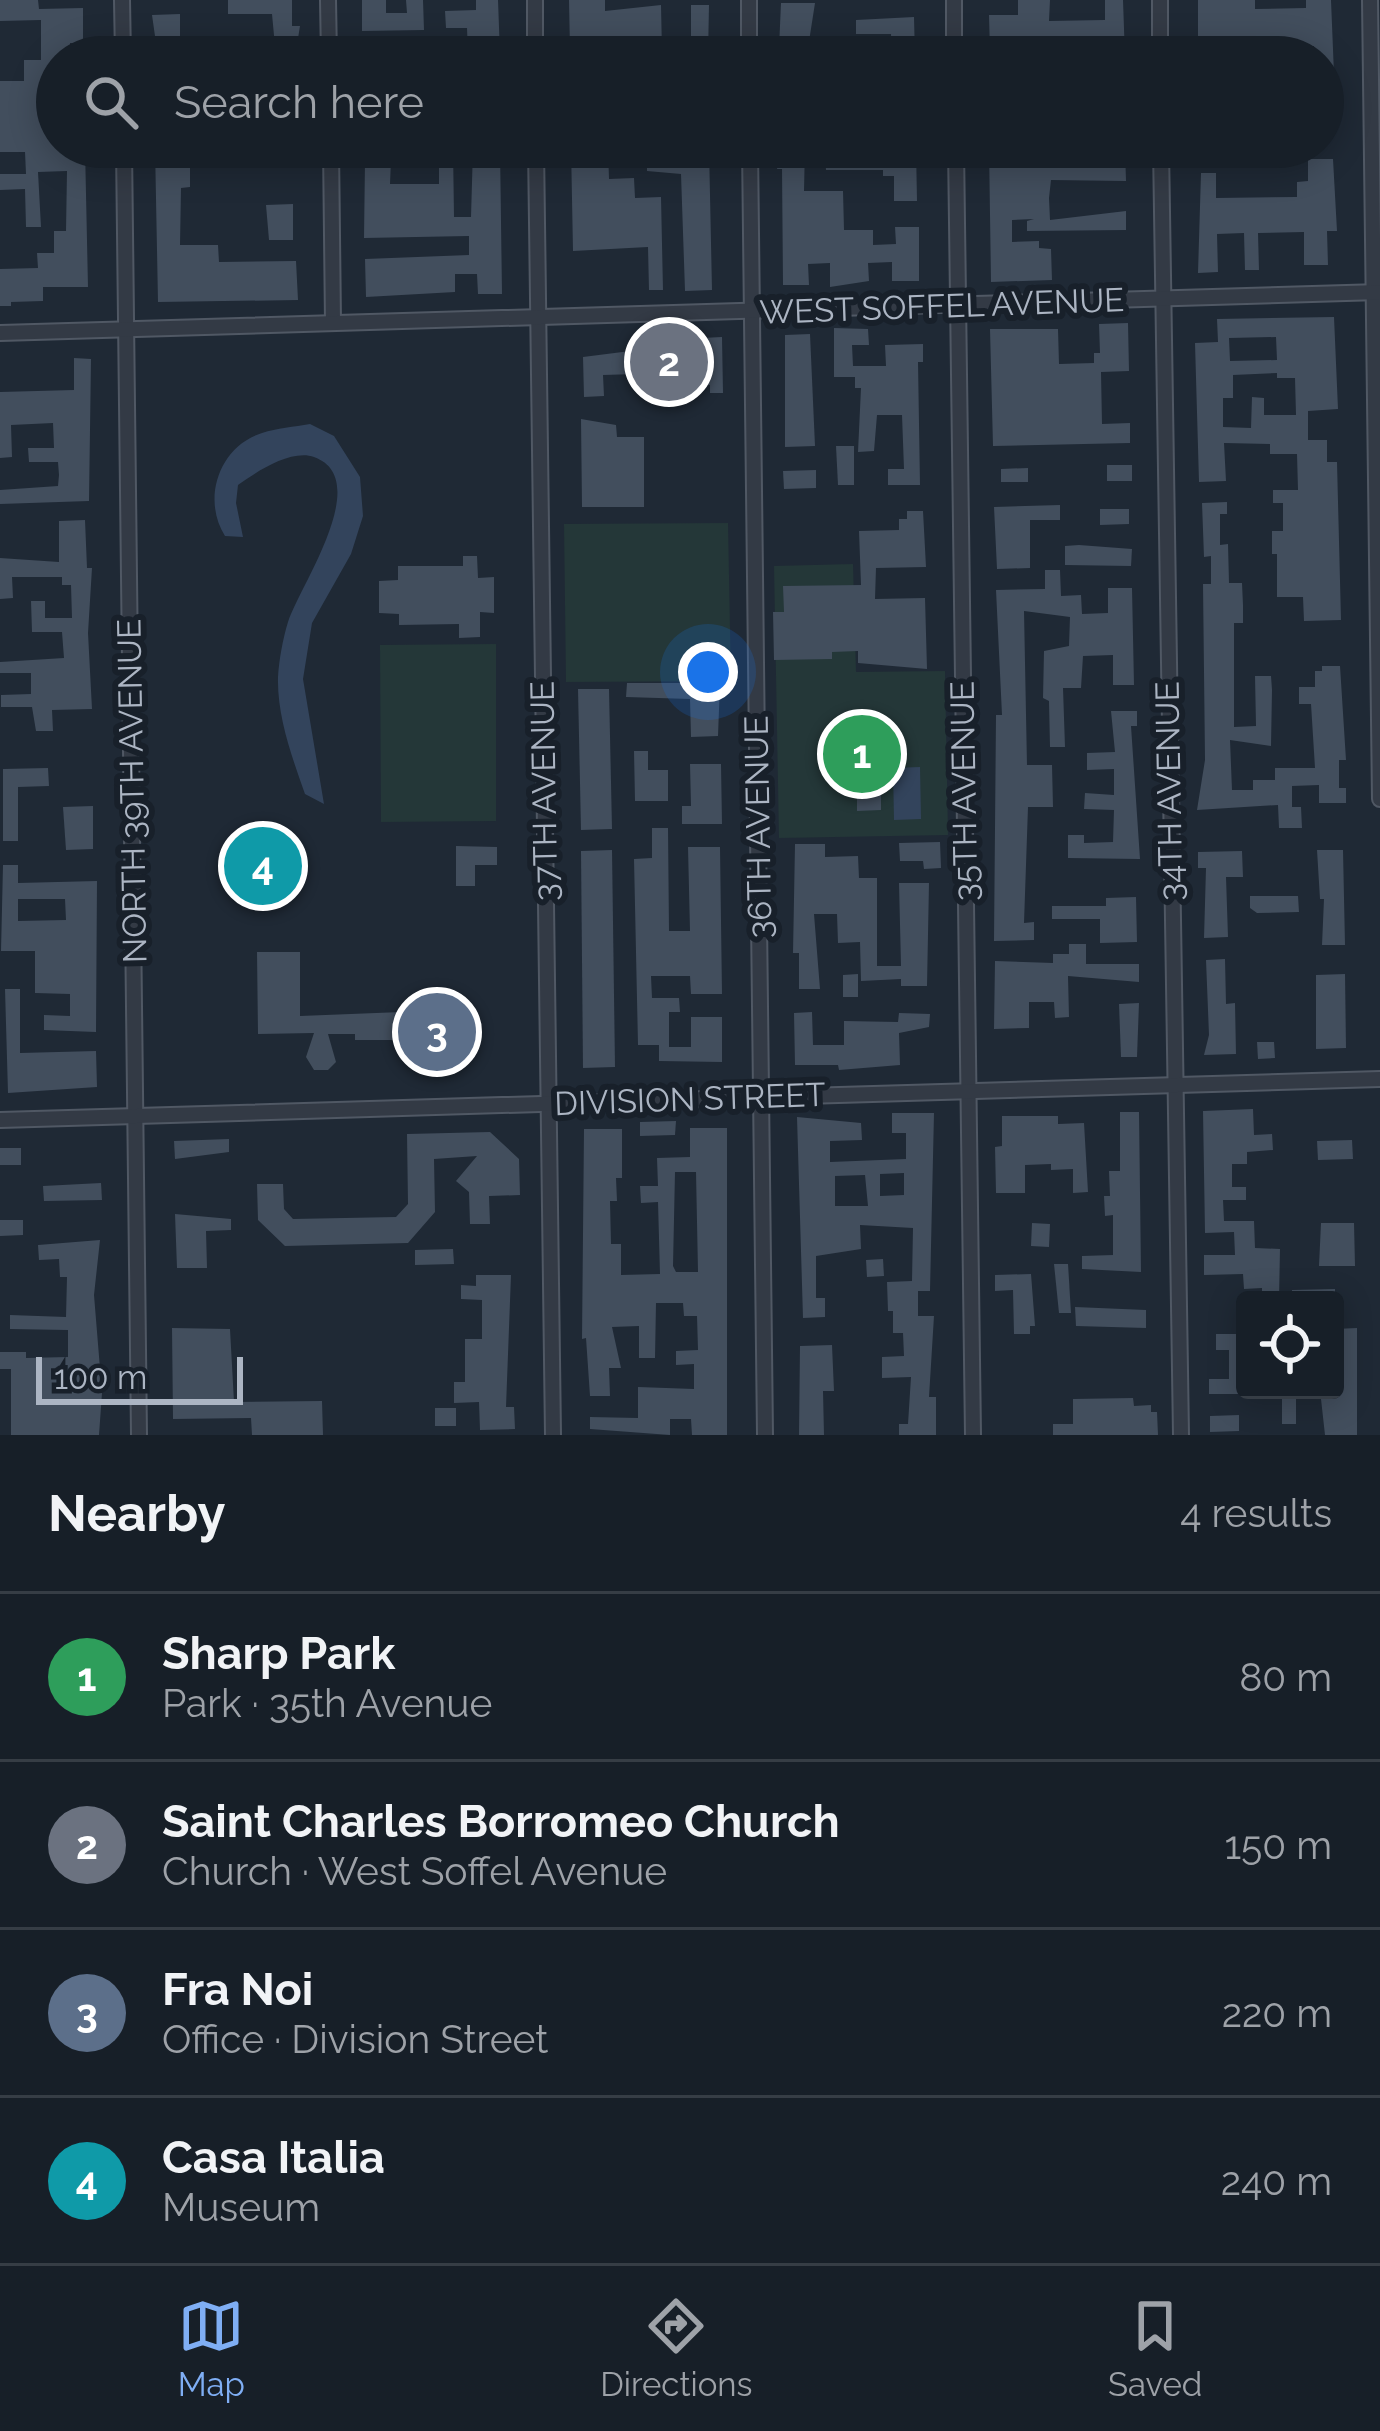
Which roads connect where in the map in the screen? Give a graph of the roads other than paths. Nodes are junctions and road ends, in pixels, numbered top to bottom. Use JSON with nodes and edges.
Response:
{"nodes":[{"id":1,"x":122,"y":0,"type":"edge"},
{"id":2,"x":328,"y":0,"type":"edge"},
{"id":3,"x":535,"y":0,"type":"edge"},
{"id":4,"x":749,"y":0,"type":"edge"},
{"id":5,"x":954,"y":0,"type":"edge"},
{"id":6,"x":1160,"y":0,"type":"edge"},
{"id":7,"x":1370,"y":0,"type":"edge"},
{"id":8,"x":123,"y":36,"type":"edge"},
{"id":9,"x":329,"y":36,"type":"edge"},
{"id":10,"x":535,"y":36,"type":"edge"},
{"id":11,"x":749,"y":36,"type":"edge"},
{"id":12,"x":954,"y":36,"type":"edge"},
{"id":13,"x":1160,"y":36,"type":"edge"},
{"id":14,"x":124,"y":168,"type":"edge"},
{"id":15,"x":331,"y":168,"type":"edge"},
{"id":16,"x":536,"y":168,"type":"edge"},
{"id":17,"x":750,"y":168,"type":"edge"},
{"id":18,"x":956,"y":168,"type":"edge"},
{"id":19,"x":1161,"y":168,"type":"edge"},
{"id":20,"x":1376,"y":292,"type":"edge"},
{"id":21,"x":1163,"y":299,"type":"junction"},
{"id":22,"x":958,"y":306,"type":"junction"},
{"id":23,"x":751,"y":311,"type":"junction"},
{"id":24,"x":538,"y":317,"type":"junction"},
{"id":25,"x":333,"y":323,"type":"junction"},
{"id":26,"x":126,"y":330,"type":"junction"},
{"id":27,"x":0,"y":333,"type":"edge"},
{"id":28,"x":1380,"y":799,"type":"edge"},
{"id":29,"x":1380,"y":1078,"type":"edge"},
{"id":30,"x":1172,"y":1085,"type":"junction"},
{"id":31,"x":968,"y":1091,"type":"junction"},
{"id":32,"x":762,"y":1097,"type":"junction"},
{"id":33,"x":548,"y":1103,"type":"junction"},
{"id":34,"x":136,"y":1116,"type":"junction"},
{"id":35,"x":0,"y":1120,"type":"edge"},
{"id":36,"x":139,"y":1435,"type":"edge"},
{"id":37,"x":553,"y":1435,"type":"edge"},
{"id":38,"x":765,"y":1435,"type":"edge"},
{"id":39,"x":973,"y":1435,"type":"edge"},
{"id":40,"x":1181,"y":1435,"type":"edge"}],
"edges":[{"from":1,"to":8,"type":"street"},
{"from":2,"to":9,"type":"street"},
{"from":3,"to":10,"type":"street"},
{"from":4,"to":11,"type":"street"},
{"from":5,"to":12,"type":"street"},
{"from":6,"to":13,"type":"street"},
{"from":7,"to":20,"type":"street"},
{"from":14,"to":26,"type":"street","name":"NORTH 39TH AVENUE"},
{"from":15,"to":25,"type":"street"},
{"from":16,"to":24,"type":"street","name":"37TH AVENUE"},
{"from":17,"to":23,"type":"street","name":"36TH AVENUE"},
{"from":18,"to":22,"type":"street","name":"35TH AVENUE"},
{"from":19,"to":21,"type":"street","name":"34TH AVENUE"},
{"from":20,"to":21,"type":"street","name":"WEST SOFFEL AVENUE"},
{"from":20,"to":28,"type":"street"},
{"from":21,"to":22,"type":"street","name":"WEST SOFFEL AVENUE"},
{"from":21,"to":30,"type":"street","name":"34TH AVENUE"},
{"from":22,"to":23,"type":"street","name":"WEST SOFFEL AVENUE"},
{"from":22,"to":31,"type":"street","name":"35TH AVENUE"},
{"from":23,"to":24,"type":"street","name":"WEST SOFFEL AVENUE"},
{"from":23,"to":32,"type":"street","name":"36TH AVENUE"},
{"from":24,"to":25,"type":"street","name":"WEST SOFFEL AVENUE"},
{"from":24,"to":33,"type":"street","name":"37TH AVENUE"},
{"from":25,"to":26,"type":"street","name":"WEST SOFFEL AVENUE"},
{"from":26,"to":27,"type":"street","name":"WEST SOFFEL AVENUE"},
{"from":26,"to":34,"type":"street","name":"NORTH 39TH AVENUE"},
{"from":29,"to":30,"type":"street","name":"DIVISION STREET"},
{"from":30,"to":31,"type":"street","name":"DIVISION STREET"},
{"from":30,"to":40,"type":"street","name":"34TH AVENUE"},
{"from":31,"to":32,"type":"street","name":"DIVISION STREET"},
{"from":31,"to":39,"type":"street","name":"35TH AVENUE"},
{"from":32,"to":33,"type":"street","name":"DIVISION STREET"},
{"from":32,"to":38,"type":"street","name":"36TH AVENUE"},
{"from":33,"to":34,"type":"street","name":"DIVISION STREET"},
{"from":33,"to":37,"type":"street","name":"37TH AVENUE"},
{"from":34,"to":35,"type":"street","name":"DIVISION STREET"},
{"from":34,"to":36,"type":"street","name":"NORTH 39TH AVENUE"}]}
